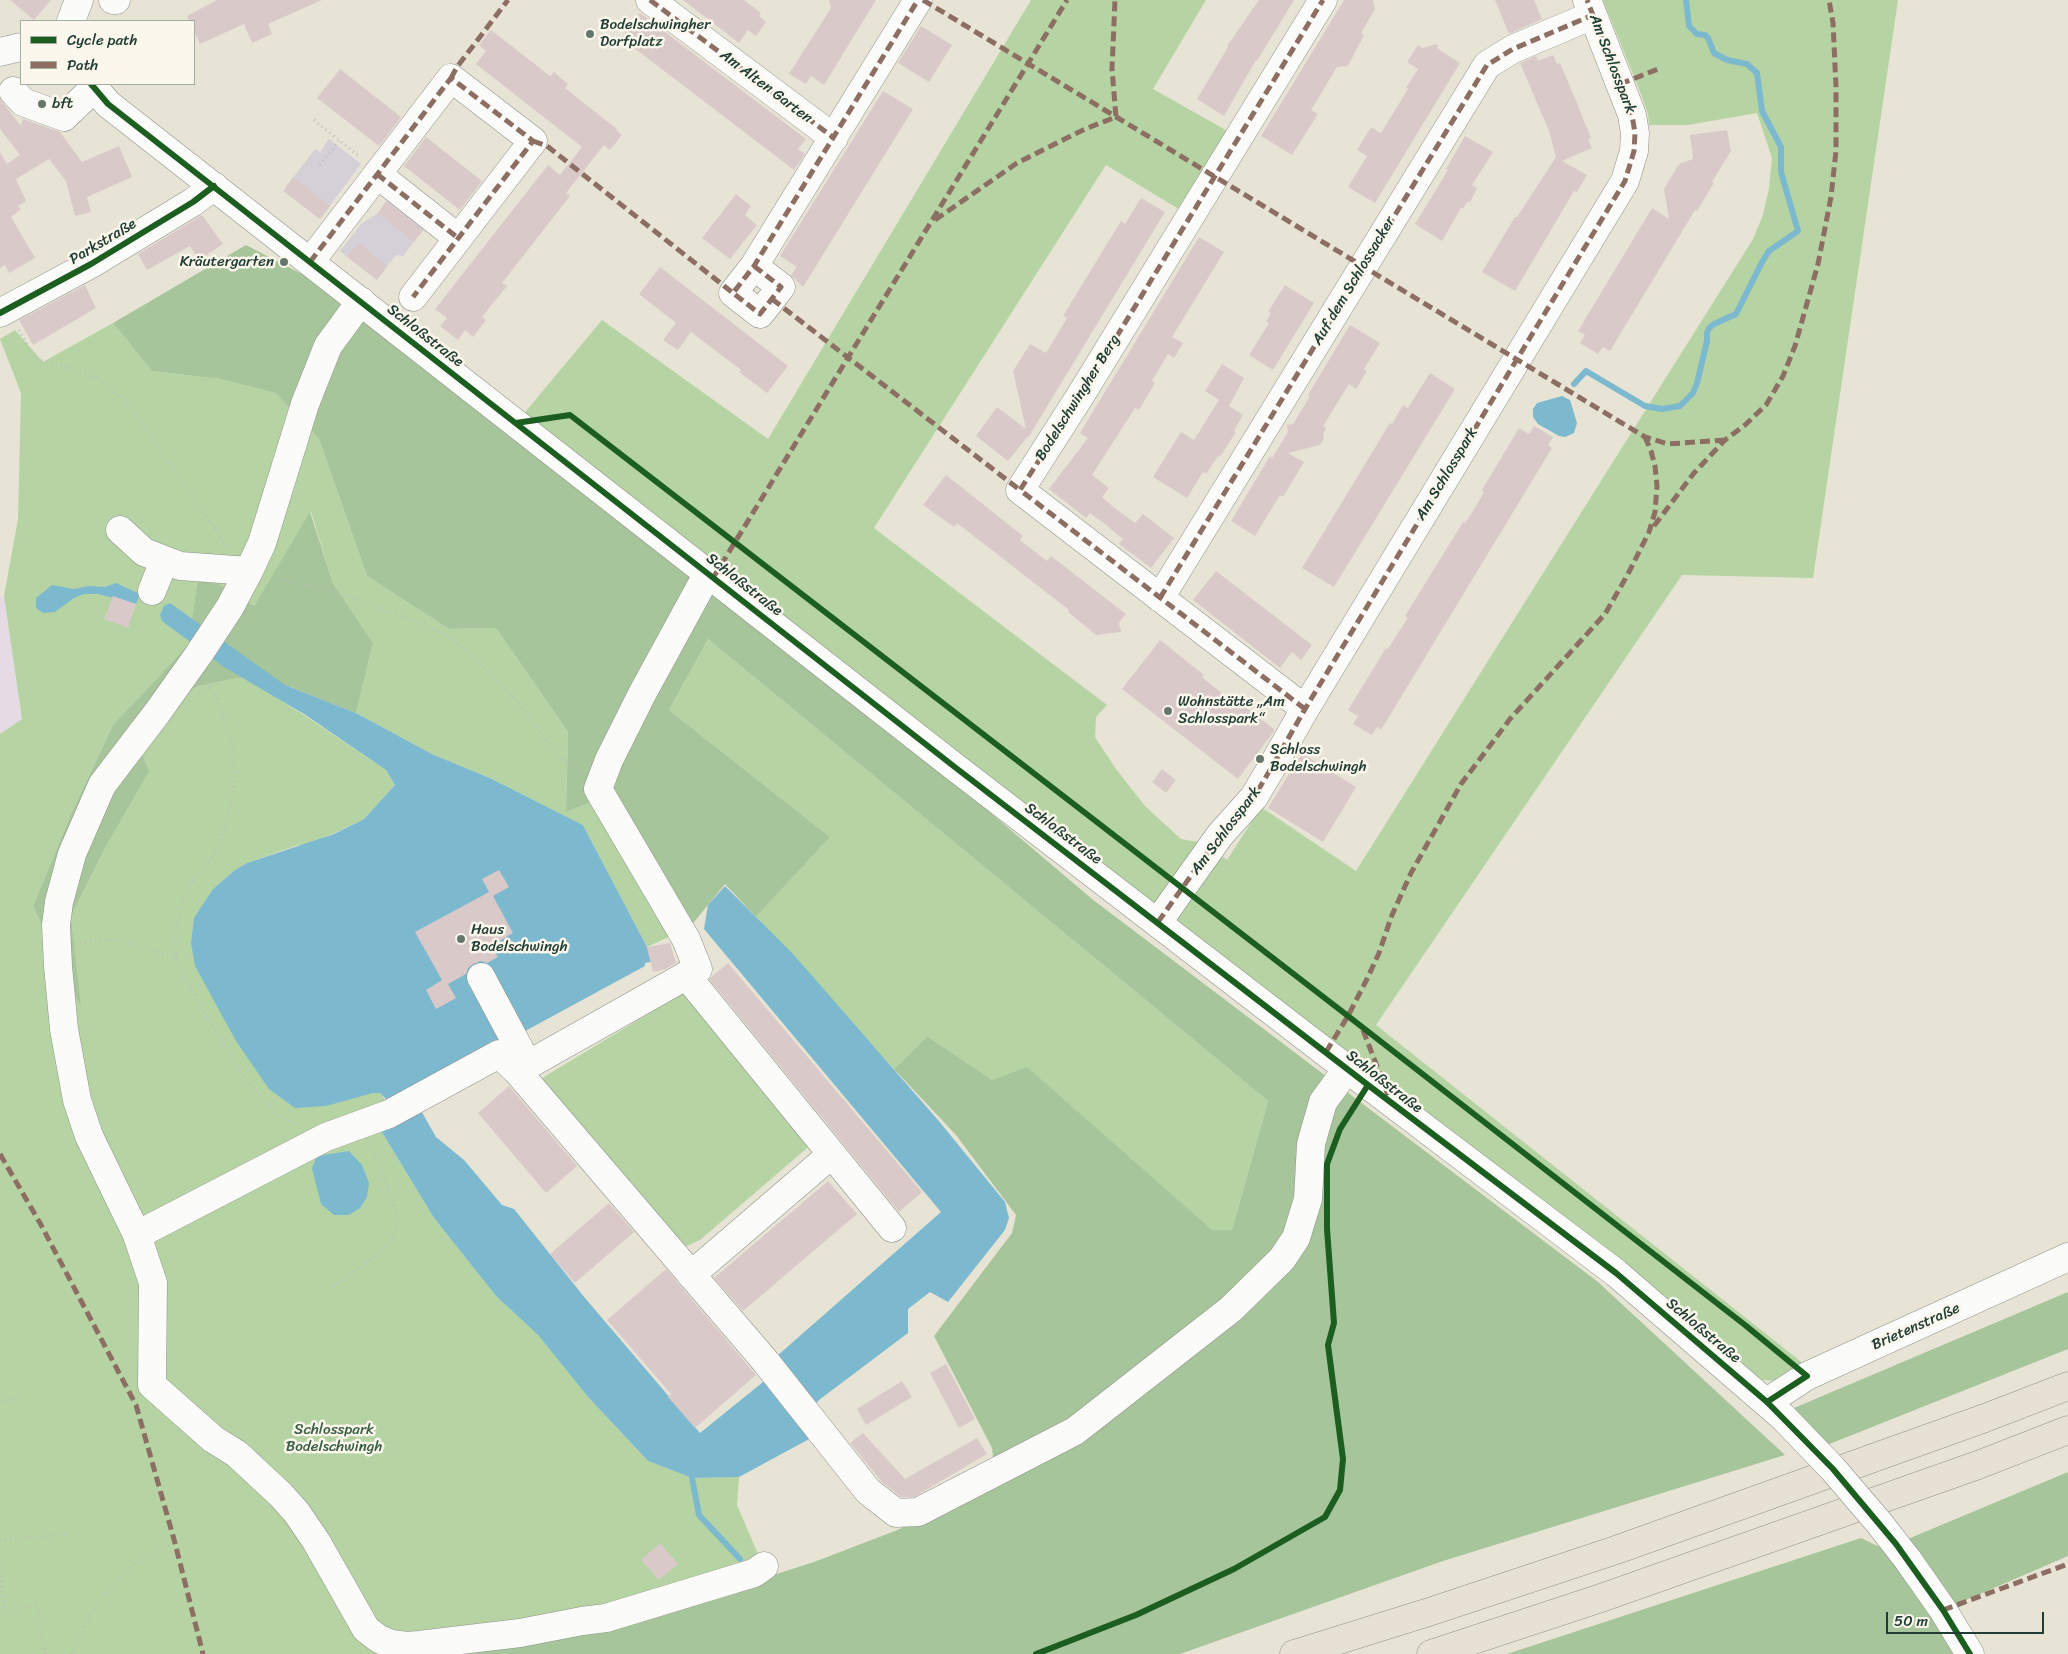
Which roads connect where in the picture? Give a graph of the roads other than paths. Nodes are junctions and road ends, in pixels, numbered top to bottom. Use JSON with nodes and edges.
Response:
{"nodes":[{"id":1,"x":79,"y":0,"type":"edge"},
{"id":2,"x":650,"y":0,"type":"edge"},
{"id":3,"x":918,"y":0,"type":"edge"},
{"id":4,"x":1323,"y":0,"type":"edge"},
{"id":5,"x":1590,"y":8,"type":"edge"},
{"id":6,"x":71,"y":20,"type":"edge"},
{"id":7,"x":20,"y":47,"type":"edge"},
{"id":8,"x":0,"y":52,"type":"edge"},
{"id":9,"x":92,"y":86,"type":"edge"},
{"id":10,"x":7,"y":90,"type":"edge"},
{"id":11,"x":834,"y":138,"type":"junction"},
{"id":12,"x":378,"y":173,"type":"junction"},
{"id":13,"x":204,"y":194,"type":"junction"},
{"id":14,"x":458,"y":238,"type":"junction"},
{"id":15,"x":310,"y":262,"type":"junction"},
{"id":16,"x":754,"y":266,"type":"dead end"},
{"id":17,"x":413,"y":297,"type":"dead end"},
{"id":18,"x":361,"y":302,"type":"junction"},
{"id":19,"x":4,"y":310,"type":"edge"},
{"id":20,"x":120,"y":530,"type":"dead end"},
{"id":21,"x":164,"y":561,"type":"junction"},
{"id":22,"x":250,"y":571,"type":"junction"},
{"id":23,"x":708,"y":573,"type":"junction"},
{"id":24,"x":152,"y":591,"type":"dead end"},
{"id":25,"x":1160,"y":598,"type":"junction"},
{"id":26,"x":1305,"y":709,"type":"junction"},
{"id":27,"x":1158,"y":922,"type":"junction"},
{"id":28,"x":686,"y":976,"type":"junction"},
{"id":29,"x":481,"y":977,"type":"dead end"},
{"id":30,"x":523,"y":1068,"type":"junction"},
{"id":31,"x":1357,"y":1077,"type":"junction"},
{"id":32,"x":832,"y":1154,"type":"junction"},
{"id":33,"x":892,"y":1228,"type":"dead end"},
{"id":34,"x":137,"y":1236,"type":"junction"},
{"id":35,"x":2068,"y":1257,"type":"edge"},
{"id":36,"x":691,"y":1275,"type":"junction"},
{"id":37,"x":2068,"y":1386,"type":"edge"},
{"id":38,"x":1775,"y":1410,"type":"junction"},
{"id":39,"x":2068,"y":1430,"type":"edge"},
{"id":40,"x":764,"y":1566,"type":"dead end"},
{"id":41,"x":1294,"y":1654,"type":"edge"},
{"id":42,"x":1431,"y":1654,"type":"edge"},
{"id":43,"x":1970,"y":1654,"type":"edge"}],
"edges":[{"from":1,"to":6,"type":"street"},
{"from":2,"to":11,"type":"street","name":"Am Alten Garten"},
{"from":3,"to":11,"type":"street"},
{"from":4,"to":25,"type":"street","name":"Bodelschwingher Berg"},
{"from":5,"to":25,"type":"street","name":"Auf dem Schlossacker"},
{"from":5,"to":26,"type":"street","name":"Am Schlosspark"},
{"from":7,"to":8,"type":"street"},
{"from":9,"to":10,"type":"street"},
{"from":9,"to":13,"type":"street","name":"Schloßstraße"},
{"from":11,"to":16,"type":"street"},
{"from":12,"to":14,"type":"street"},
{"from":12,"to":14,"type":"street"},
{"from":12,"to":15,"type":"street"},
{"from":13,"to":15,"type":"street","name":"Schloßstraße"},
{"from":13,"to":19,"type":"street","name":"Parkstraße"},
{"from":14,"to":17,"type":"street"},
{"from":15,"to":18,"type":"street","name":"Schloßstraße"},
{"from":18,"to":22,"type":"street"},
{"from":18,"to":23,"type":"street","name":"Schloßstraße"},
{"from":20,"to":21,"type":"street"},
{"from":21,"to":22,"type":"street"},
{"from":21,"to":24,"type":"street"},
{"from":22,"to":34,"type":"street"},
{"from":23,"to":27,"type":"street","name":"Schloßstraße"},
{"from":23,"to":28,"type":"street"},
{"from":25,"to":26,"type":"street","name":"Bodelschwingher Berg"},
{"from":26,"to":27,"type":"street","name":"Am Schlosspark"},
{"from":27,"to":31,"type":"street","name":"Schloßstraße"},
{"from":28,"to":30,"type":"street"},
{"from":28,"to":32,"type":"street"},
{"from":29,"to":30,"type":"street"},
{"from":30,"to":34,"type":"street"},
{"from":30,"to":36,"type":"street"},
{"from":31,"to":36,"type":"street"},
{"from":31,"to":38,"type":"street","name":"Schloßstraße"},
{"from":32,"to":33,"type":"street"},
{"from":32,"to":36,"type":"street"},
{"from":34,"to":40,"type":"street"},
{"from":35,"to":38,"type":"street","name":"Brietenstraße"},
{"from":37,"to":41,"type":"highway"},
{"from":38,"to":43,"type":"street","name":"Schloßstraße","bridge":true},
{"from":39,"to":42,"type":"highway"}]}
